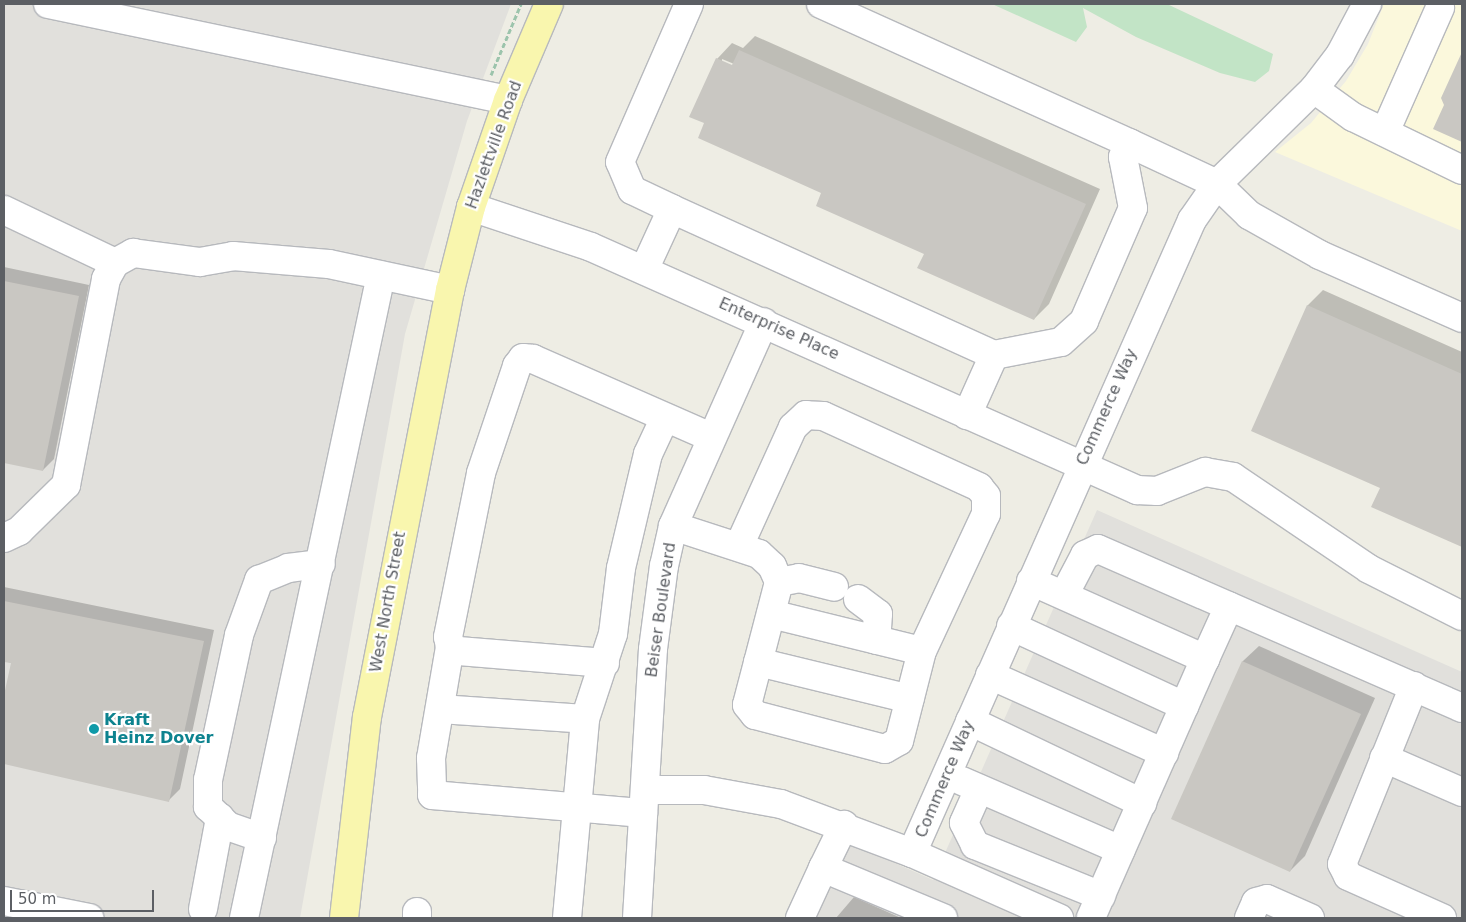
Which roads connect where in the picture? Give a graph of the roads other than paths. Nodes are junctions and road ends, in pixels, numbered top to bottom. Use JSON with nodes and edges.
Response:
{"nodes":[{"id":1,"x":48,"y":4,"type":"edge"},
{"id":2,"x":549,"y":4,"type":"edge"},
{"id":3,"x":689,"y":4,"type":"edge"},
{"id":4,"x":821,"y":4,"type":"edge"},
{"id":5,"x":1367,"y":4,"type":"edge"},
{"id":6,"x":1440,"y":8,"type":"dead end"},
{"id":7,"x":1314,"y":89,"type":"junction"},
{"id":8,"x":508,"y":100,"type":"junction"},
{"id":9,"x":1384,"y":132,"type":"junction"},
{"id":10,"x":1129,"y":143,"type":"junction"},
{"id":11,"x":1462,"y":170,"type":"edge"},
{"id":12,"x":1217,"y":184,"type":"junction"},
{"id":13,"x":471,"y":207,"type":"junction"},
{"id":14,"x":672,"y":209,"type":"junction"},
{"id":15,"x":4,"y":210,"type":"edge"},
{"id":16,"x":115,"y":263,"type":"junction"},
{"id":17,"x":644,"y":270,"type":"junction"},
{"id":18,"x":381,"y":275,"type":"junction"},
{"id":19,"x":450,"y":290,"type":"junction"},
{"id":20,"x":1462,"y":318,"type":"edge"},
{"id":21,"x":764,"y":322,"type":"junction"},
{"id":22,"x":994,"y":355,"type":"junction"},
{"id":23,"x":967,"y":414,"type":"junction"},
{"id":24,"x":665,"y":418,"type":"junction"},
{"id":25,"x":711,"y":437,"type":"junction"},
{"id":26,"x":1082,"y":465,"type":"junction"},
{"id":27,"x":673,"y":526,"type":"junction"},
{"id":28,"x":4,"y":538,"type":"edge"},
{"id":29,"x":739,"y":546,"type":"junction"},
{"id":30,"x":321,"y":564,"type":"junction"},
{"id":31,"x":1031,"y":581,"type":"junction"},
{"id":32,"x":779,"y":582,"type":"junction"},
{"id":33,"x":1064,"y":596,"type":"junction"},
{"id":34,"x":1229,"y":606,"type":"junction"},
{"id":35,"x":771,"y":614,"type":"junction"},
{"id":36,"x":1462,"y":616,"type":"edge"},
{"id":37,"x":1011,"y":626,"type":"junction"},
{"id":38,"x":876,"y":640,"type":"junction"},
{"id":39,"x":450,"y":647,"type":"junction"},
{"id":40,"x":922,"y":651,"type":"junction"},
{"id":41,"x":1205,"y":659,"type":"junction"},
{"id":42,"x":758,"y":662,"type":"junction"},
{"id":43,"x":605,"y":663,"type":"junction"},
{"id":44,"x":990,"y":675,"type":"junction"},
{"id":45,"x":1414,"y":686,"type":"junction"},
{"id":46,"x":910,"y":699,"type":"junction"},
{"id":47,"x":1184,"y":706,"type":"junction"},
{"id":48,"x":440,"y":708,"type":"junction"},
{"id":49,"x":1462,"y":708,"type":"edge"},
{"id":50,"x":586,"y":719,"type":"junction"},
{"id":51,"x":970,"y":721,"type":"junction"},
{"id":52,"x":1164,"y":753,"type":"junction"},
{"id":53,"x":1384,"y":758,"type":"junction"},
{"id":54,"x":947,"y":774,"type":"junction"},
{"id":55,"x":979,"y":788,"type":"junction"},
{"id":56,"x":1462,"y":792,"type":"edge"},
{"id":57,"x":644,"y":802,"type":"junction"},
{"id":58,"x":1142,"y":803,"type":"junction"},
{"id":59,"x":577,"y":809,"type":"junction"},
{"id":60,"x":220,"y":818,"type":"junction"},
{"id":61,"x":844,"y":826,"type":"junction"},
{"id":62,"x":262,"y":838,"type":"junction"},
{"id":63,"x":1121,"y":850,"type":"junction"},
{"id":64,"x":912,"y":853,"type":"junction"},
{"id":65,"x":822,"y":868,"type":"junction"},
{"id":66,"x":4,"y":901,"type":"edge"},
{"id":67,"x":1096,"y":907,"type":"edge"},
{"id":68,"x":203,"y":909,"type":"dead end"},
{"id":69,"x":89,"y":918,"type":"edge"},
{"id":70,"x":244,"y":918,"type":"edge"},
{"id":71,"x":344,"y":918,"type":"edge"},
{"id":72,"x":567,"y":918,"type":"edge"},
{"id":73,"x":637,"y":918,"type":"edge"},
{"id":74,"x":800,"y":918,"type":"edge"},
{"id":75,"x":943,"y":918,"type":"edge"},
{"id":76,"x":1059,"y":918,"type":"edge"},
{"id":77,"x":1249,"y":918,"type":"edge"},
{"id":78,"x":1310,"y":918,"type":"edge"},
{"id":79,"x":1442,"y":918,"type":"edge"}],
"edges":[{"from":1,"to":8,"type":"street"},
{"from":2,"to":8,"type":"main road","name":"Hazlettville Road"},
{"from":3,"to":14,"type":"street"},
{"from":4,"to":10,"type":"street"},
{"from":5,"to":7,"type":"street","name":"Commerce Way"},
{"from":6,"to":9,"type":"street"},
{"from":7,"to":9,"type":"street"},
{"from":7,"to":12,"type":"street","name":"Commerce Way"},
{"from":8,"to":13,"type":"main road","name":"Hazlettville Road"},
{"from":9,"to":11,"type":"street"},
{"from":10,"to":12,"type":"street"},
{"from":10,"to":22,"type":"street"},
{"from":12,"to":20,"type":"street"},
{"from":12,"to":26,"type":"street","name":"Commerce Way"},
{"from":13,"to":17,"type":"street","name":"Enterprise Place"},
{"from":13,"to":19,"type":"main road","name":"Hazlettville Road"},
{"from":14,"to":17,"type":"street"},
{"from":14,"to":22,"type":"street"},
{"from":15,"to":16,"type":"street"},
{"from":16,"to":18,"type":"street"},
{"from":16,"to":28,"type":"street"},
{"from":17,"to":21,"type":"street","name":"Enterprise Place"},
{"from":18,"to":19,"type":"street"},
{"from":18,"to":30,"type":"street"},
{"from":19,"to":71,"type":"main road","name":"West North Street"},
{"from":21,"to":23,"type":"street","name":"Enterprise Place"},
{"from":21,"to":25,"type":"street","name":"Beiser Boulevard"},
{"from":22,"to":23,"type":"street"},
{"from":23,"to":26,"type":"street","name":"Enterprise Place"},
{"from":24,"to":25,"type":"street"},
{"from":24,"to":39,"type":"street"},
{"from":24,"to":43,"type":"street"},
{"from":25,"to":27,"type":"street","name":"Beiser Boulevard"},
{"from":26,"to":31,"type":"street","name":"Commerce Way"},
{"from":26,"to":36,"type":"street","name":"Enterprise Place"},
{"from":27,"to":29,"type":"street"},
{"from":27,"to":57,"type":"street","name":"Beiser Boulevard"},
{"from":29,"to":32,"type":"street"},
{"from":29,"to":40,"type":"street"},
{"from":30,"to":60,"type":"street"},
{"from":30,"to":62,"type":"street"},
{"from":31,"to":33,"type":"street"},
{"from":31,"to":37,"type":"street","name":"Commerce Way"},
{"from":32,"to":35,"type":"street"},
{"from":32,"to":38,"type":"street"},
{"from":33,"to":34,"type":"street"},
{"from":33,"to":41,"type":"street"},
{"from":34,"to":41,"type":"street"},
{"from":34,"to":45,"type":"street"},
{"from":35,"to":38,"type":"street"},
{"from":35,"to":42,"type":"street"},
{"from":37,"to":44,"type":"street","name":"Commerce Way"},
{"from":37,"to":47,"type":"street"},
{"from":38,"to":40,"type":"street"},
{"from":39,"to":43,"type":"street"},
{"from":39,"to":48,"type":"street"},
{"from":40,"to":46,"type":"street"},
{"from":41,"to":47,"type":"street"},
{"from":42,"to":46,"type":"street"},
{"from":42,"to":46,"type":"street"},
{"from":43,"to":50,"type":"street"},
{"from":44,"to":51,"type":"street","name":"Commerce Way"},
{"from":44,"to":52,"type":"street"},
{"from":45,"to":49,"type":"street"},
{"from":45,"to":53,"type":"street"},
{"from":47,"to":52,"type":"street"},
{"from":48,"to":50,"type":"street"},
{"from":48,"to":59,"type":"street"},
{"from":50,"to":59,"type":"street"},
{"from":51,"to":54,"type":"street","name":"Commerce Way"},
{"from":51,"to":58,"type":"street"},
{"from":52,"to":58,"type":"street"},
{"from":53,"to":56,"type":"street"},
{"from":53,"to":79,"type":"street"},
{"from":54,"to":55,"type":"street"},
{"from":54,"to":64,"type":"street","name":"Commerce Way"},
{"from":55,"to":63,"type":"street"},
{"from":55,"to":67,"type":"street"},
{"from":57,"to":59,"type":"street"},
{"from":57,"to":61,"type":"street"},
{"from":57,"to":73,"type":"street","name":"Beiser Boulevard"},
{"from":58,"to":63,"type":"street"},
{"from":59,"to":72,"type":"street"},
{"from":60,"to":62,"type":"street"},
{"from":60,"to":68,"type":"street"},
{"from":61,"to":64,"type":"street"},
{"from":61,"to":65,"type":"street"},
{"from":62,"to":70,"type":"street"},
{"from":63,"to":67,"type":"street"},
{"from":64,"to":76,"type":"street"},
{"from":65,"to":74,"type":"street"},
{"from":65,"to":75,"type":"street"},
{"from":66,"to":69,"type":"street"},
{"from":77,"to":78,"type":"street"}]}
